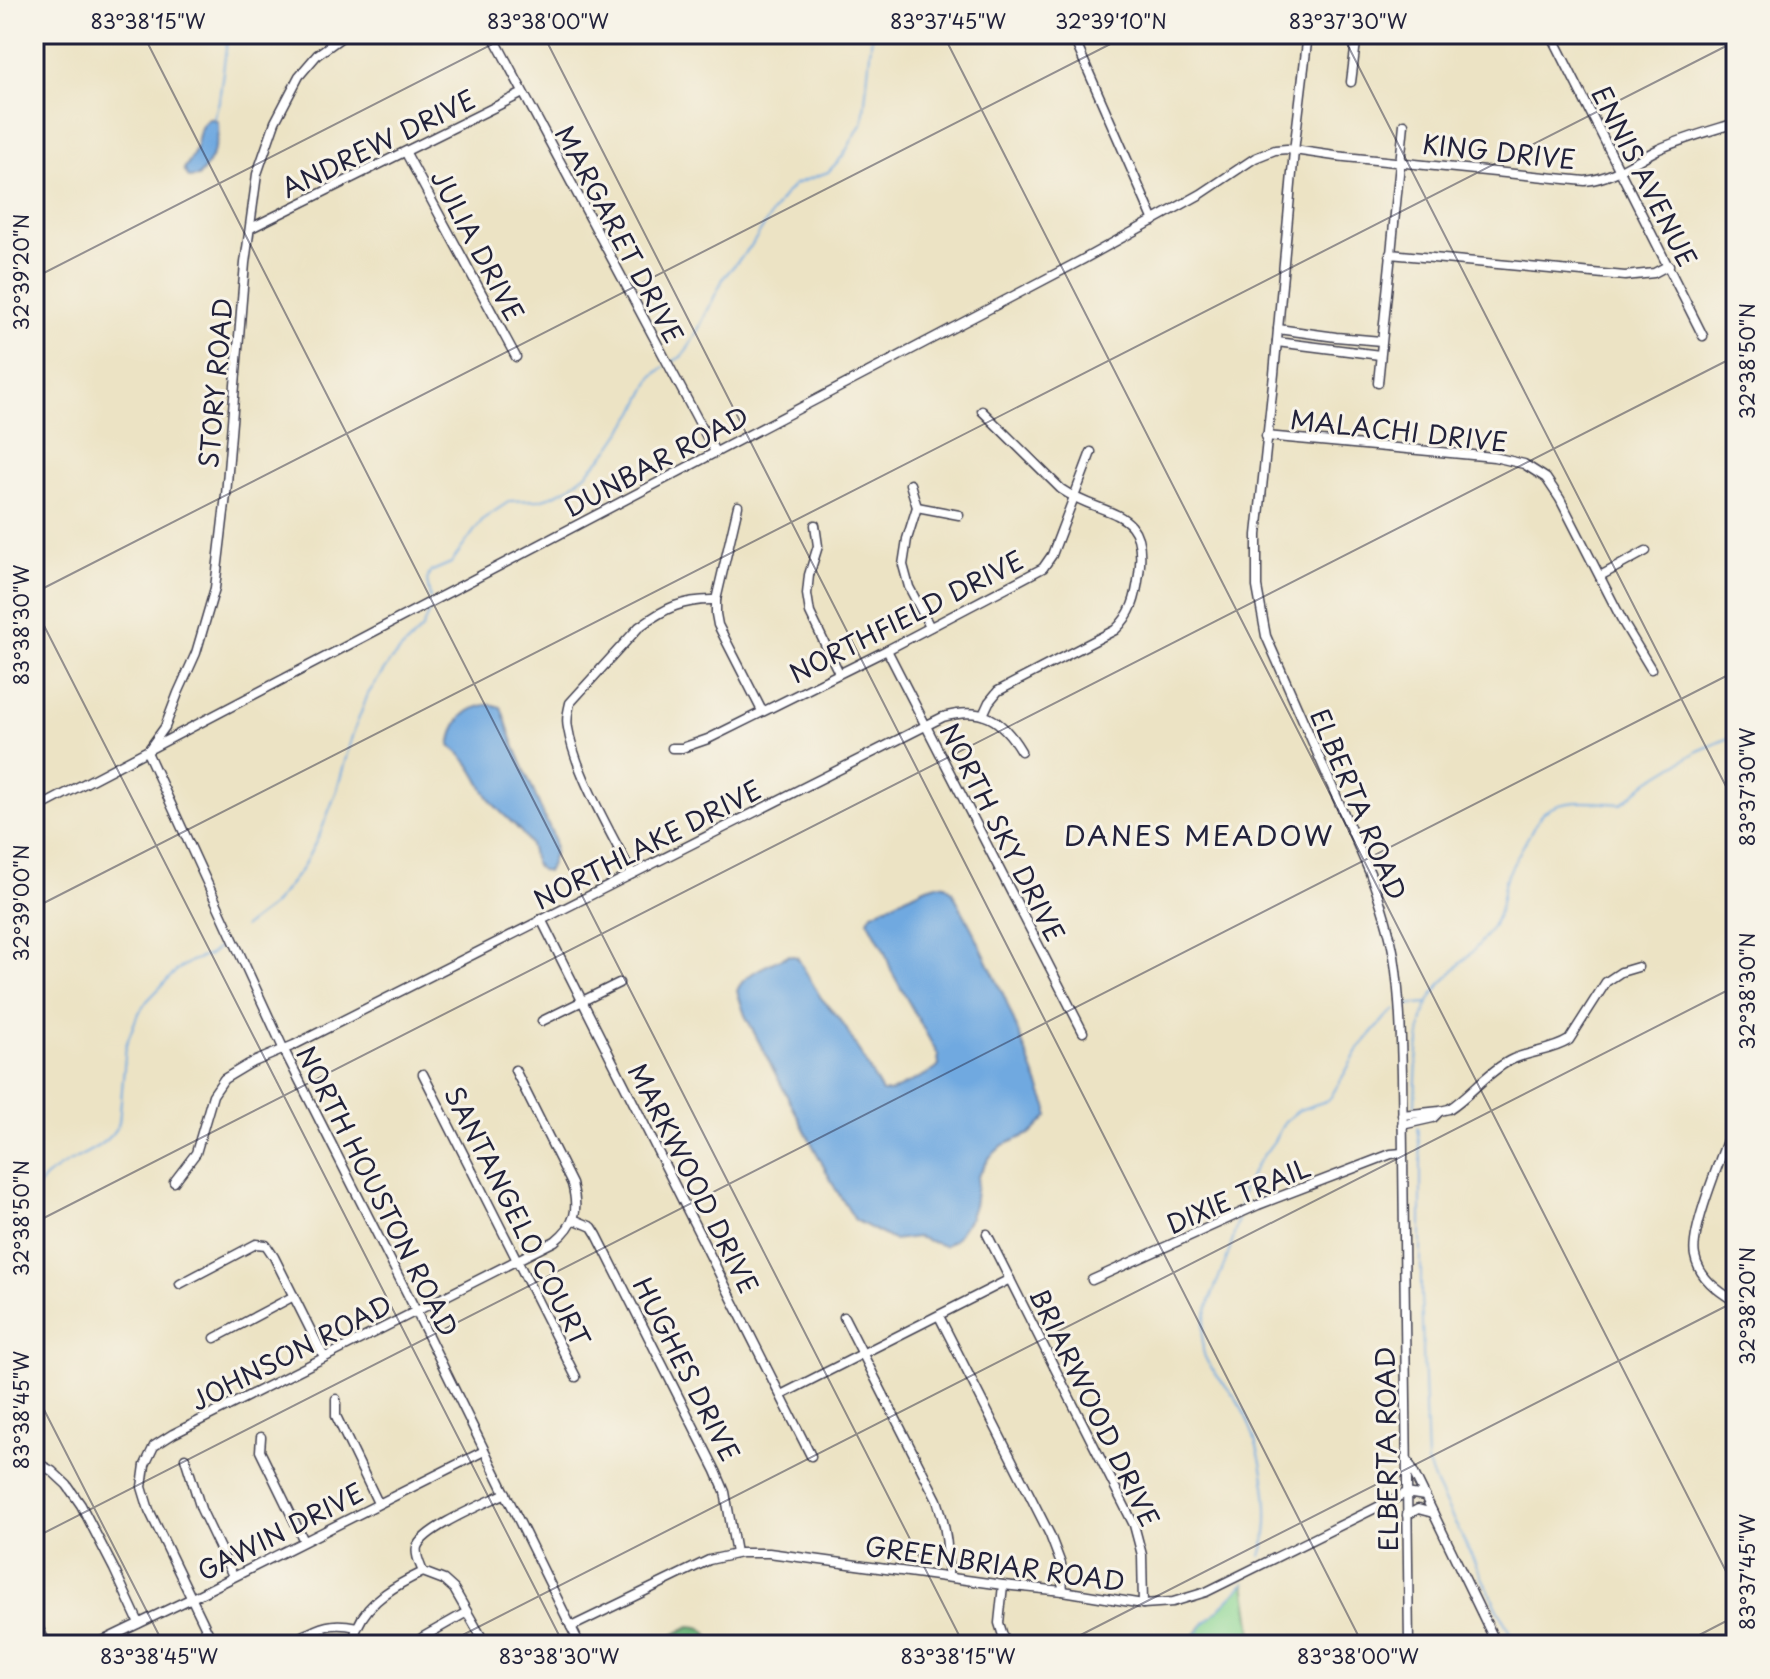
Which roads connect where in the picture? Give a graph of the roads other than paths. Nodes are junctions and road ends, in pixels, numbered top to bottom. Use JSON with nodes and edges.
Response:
{"nodes":[{"id":1,"x":346,"y":34,"type":"edge"},
{"id":2,"x":492,"y":34,"type":"edge"},
{"id":3,"x":1072,"y":34,"type":"edge"},
{"id":4,"x":1308,"y":34,"type":"edge"},
{"id":5,"x":1357,"y":34,"type":"edge"},
{"id":6,"x":1551,"y":34,"type":"edge"},
{"id":7,"x":1351,"y":82,"type":"dead end"},
{"id":8,"x":523,"y":93,"type":"junction"},
{"id":9,"x":1736,"y":123,"type":"edge"},
{"id":10,"x":1404,"y":124,"type":"dead end"},
{"id":11,"x":1294,"y":151,"type":"junction"},
{"id":12,"x":406,"y":153,"type":"junction"},
{"id":13,"x":1399,"y":161,"type":"junction"},
{"id":14,"x":1620,"y":170,"type":"junction"},
{"id":15,"x":1154,"y":221,"type":"junction"},
{"id":16,"x":251,"y":228,"type":"junction"},
{"id":17,"x":1390,"y":254,"type":"junction"},
{"id":18,"x":1669,"y":265,"type":"junction"},
{"id":19,"x":1278,"y":329,"type":"junction"},
{"id":20,"x":1703,"y":336,"type":"dead end"},
{"id":21,"x":1381,"y":341,"type":"junction"},
{"id":22,"x":1277,"y":342,"type":"junction"},
{"id":23,"x":1380,"y":355,"type":"junction"},
{"id":24,"x":516,"y":357,"type":"dead end"},
{"id":25,"x":1378,"y":383,"type":"dead end"},
{"id":26,"x":982,"y":411,"type":"dead end"},
{"id":27,"x":1266,"y":436,"type":"junction"},
{"id":28,"x":715,"y":452,"type":"junction"},
{"id":29,"x":1091,"y":452,"type":"dead end"},
{"id":30,"x":910,"y":484,"type":"dead end"},
{"id":31,"x":1073,"y":497,"type":"junction"},
{"id":32,"x":738,"y":506,"type":"dead end"},
{"id":33,"x":917,"y":507,"type":"junction"},
{"id":34,"x":959,"y":515,"type":"dead end"},
{"id":35,"x":815,"y":525,"type":"dead end"},
{"id":36,"x":1646,"y":551,"type":"dead end"},
{"id":37,"x":1600,"y":576,"type":"junction"},
{"id":38,"x":716,"y":600,"type":"junction"},
{"id":39,"x":930,"y":627,"type":"junction"},
{"id":40,"x":887,"y":650,"type":"junction"},
{"id":41,"x":1651,"y":669,"type":"dead end"},
{"id":42,"x":839,"y":673,"type":"junction"},
{"id":43,"x":762,"y":711,"type":"junction"},
{"id":44,"x":983,"y":715,"type":"junction"},
{"id":45,"x":925,"y":725,"type":"junction"},
{"id":46,"x":672,"y":748,"type":"dead end"},
{"id":47,"x":1021,"y":751,"type":"dead end"},
{"id":48,"x":147,"y":752,"type":"junction"},
{"id":49,"x":34,"y":810,"type":"edge"},
{"id":50,"x":632,"y":874,"type":"junction"},
{"id":51,"x":541,"y":919,"type":"junction"},
{"id":52,"x":1638,"y":967,"type":"dead end"},
{"id":53,"x":619,"y":983,"type":"dead end"},
{"id":54,"x":583,"y":1002,"type":"junction"},
{"id":55,"x":542,"y":1021,"type":"dead end"},
{"id":56,"x":1083,"y":1032,"type":"dead end"},
{"id":57,"x":284,"y":1050,"type":"junction"},
{"id":58,"x":515,"y":1070,"type":"dead end"},
{"id":59,"x":423,"y":1074,"type":"dead end"},
{"id":60,"x":1736,"y":1117,"type":"edge"},
{"id":61,"x":1402,"y":1120,"type":"junction"},
{"id":62,"x":1402,"y":1153,"type":"junction"},
{"id":63,"x":174,"y":1182,"type":"dead end"},
{"id":64,"x":573,"y":1219,"type":"junction"},
{"id":65,"x":987,"y":1234,"type":"dead end"},
{"id":66,"x":517,"y":1259,"type":"junction"},
{"id":67,"x":1010,"y":1279,"type":"junction"},
{"id":68,"x":1092,"y":1280,"type":"dead end"},
{"id":69,"x":180,"y":1284,"type":"dead end"},
{"id":70,"x":294,"y":1296,"type":"junction"},
{"id":71,"x":1736,"y":1302,"type":"edge"},
{"id":72,"x":416,"y":1311,"type":"junction"},
{"id":73,"x":939,"y":1316,"type":"junction"},
{"id":74,"x":844,"y":1317,"type":"dead end"},
{"id":75,"x":215,"y":1338,"type":"dead end"},
{"id":76,"x":863,"y":1356,"type":"junction"},
{"id":77,"x":324,"y":1357,"type":"junction"},
{"id":78,"x":576,"y":1377,"type":"dead end"},
{"id":79,"x":781,"y":1395,"type":"junction"},
{"id":80,"x":336,"y":1399,"type":"dead end"},
{"id":81,"x":261,"y":1437,"type":"dead end"},
{"id":82,"x":484,"y":1451,"type":"junction"},
{"id":83,"x":811,"y":1456,"type":"dead end"},
{"id":84,"x":185,"y":1458,"type":"dead end"},
{"id":85,"x":1407,"y":1458,"type":"junction"},
{"id":86,"x":34,"y":1461,"type":"edge"},
{"id":87,"x":506,"y":1493,"type":"junction"},
{"id":88,"x":1406,"y":1493,"type":"junction"},
{"id":89,"x":1425,"y":1496,"type":"junction"},
{"id":90,"x":378,"y":1503,"type":"junction"},
{"id":91,"x":1433,"y":1513,"type":"junction"},
{"id":92,"x":1407,"y":1515,"type":"junction"},
{"id":93,"x":304,"y":1541,"type":"junction"},
{"id":94,"x":736,"y":1553,"type":"junction"},
{"id":95,"x":423,"y":1572,"type":"junction"},
{"id":96,"x":233,"y":1576,"type":"junction"},
{"id":97,"x":948,"y":1576,"type":"junction"},
{"id":98,"x":1003,"y":1585,"type":"junction"},
{"id":99,"x":1063,"y":1591,"type":"junction"},
{"id":100,"x":192,"y":1598,"type":"junction"},
{"id":101,"x":1143,"y":1604,"type":"junction"},
{"id":102,"x":467,"y":1612,"type":"junction"},
{"id":103,"x":34,"y":1619,"type":"edge"},
{"id":104,"x":139,"y":1623,"type":"junction"},
{"id":105,"x":357,"y":1627,"type":"junction"},
{"id":106,"x":571,"y":1627,"type":"junction"},
{"id":107,"x":47,"y":1645,"type":"edge"},
{"id":108,"x":94,"y":1645,"type":"edge"},
{"id":109,"x":214,"y":1645,"type":"edge"},
{"id":110,"x":292,"y":1645,"type":"edge"},
{"id":111,"x":353,"y":1645,"type":"edge"},
{"id":112,"x":413,"y":1645,"type":"edge"},
{"id":113,"x":486,"y":1645,"type":"edge"},
{"id":114,"x":580,"y":1645,"type":"edge"},
{"id":115,"x":1006,"y":1645,"type":"edge"},
{"id":116,"x":1409,"y":1645,"type":"edge"},
{"id":117,"x":1497,"y":1645,"type":"edge"}],
"edges":[{"from":1,"to":16,"type":"street","name":"STORY ROAD"},
{"from":2,"to":8,"type":"street","name":"MARGARET DRIVE"},
{"from":3,"to":15,"type":"street"},
{"from":4,"to":11,"type":"street","name":"ELBERTA ROAD"},
{"from":5,"to":7,"type":"street"},
{"from":6,"to":14,"type":"street","name":"ENNIS AVENUE"},
{"from":8,"to":12,"type":"street","name":"ANDREW DRIVE"},
{"from":8,"to":28,"type":"street","name":"MARGARET DRIVE"},
{"from":9,"to":14,"type":"street","name":"KING DRIVE"},
{"from":10,"to":13,"type":"street"},
{"from":11,"to":13,"type":"street","name":"KING DRIVE"},
{"from":11,"to":15,"type":"street","name":"DUNBAR ROAD"},
{"from":11,"to":19,"type":"street","name":"ELBERTA ROAD"},
{"from":12,"to":16,"type":"street","name":"ANDREW DRIVE"},
{"from":12,"to":24,"type":"street","name":"JULIA DRIVE"},
{"from":13,"to":14,"type":"street","name":"KING DRIVE"},
{"from":13,"to":17,"type":"street"},
{"from":14,"to":18,"type":"street","name":"ENNIS AVENUE"},
{"from":15,"to":28,"type":"street","name":"DUNBAR ROAD"},
{"from":16,"to":48,"type":"street","name":"STORY ROAD"},
{"from":17,"to":18,"type":"street"},
{"from":17,"to":21,"type":"street"},
{"from":18,"to":20,"type":"street","name":"ENNIS AVENUE"},
{"from":19,"to":21,"type":"street"},
{"from":19,"to":22,"type":"street","name":"ELBERTA ROAD"},
{"from":21,"to":23,"type":"street"},
{"from":22,"to":23,"type":"street"},
{"from":22,"to":27,"type":"street","name":"ELBERTA ROAD"},
{"from":23,"to":25,"type":"street"},
{"from":26,"to":31,"type":"street"},
{"from":27,"to":37,"type":"street","name":"MALACHI DRIVE"},
{"from":27,"to":61,"type":"street","name":"ELBERTA ROAD"},
{"from":28,"to":48,"type":"street","name":"DUNBAR ROAD"},
{"from":29,"to":31,"type":"street","name":"NORTHFIELD DRIVE"},
{"from":30,"to":33,"type":"street"},
{"from":31,"to":39,"type":"street","name":"NORTHFIELD DRIVE"},
{"from":31,"to":44,"type":"street"},
{"from":32,"to":38,"type":"street"},
{"from":33,"to":34,"type":"street"},
{"from":33,"to":39,"type":"street"},
{"from":35,"to":42,"type":"street"},
{"from":36,"to":37,"type":"street"},
{"from":37,"to":41,"type":"street","name":"MALACHI DRIVE"},
{"from":38,"to":43,"type":"street"},
{"from":38,"to":50,"type":"street"},
{"from":39,"to":40,"type":"street","name":"NORTHFIELD DRIVE"},
{"from":40,"to":42,"type":"street","name":"NORTHFIELD DRIVE"},
{"from":40,"to":45,"type":"street","name":"NORTH SKY DRIVE"},
{"from":42,"to":43,"type":"street","name":"NORTHFIELD DRIVE"},
{"from":43,"to":46,"type":"street","name":"NORTHFIELD DRIVE"},
{"from":44,"to":45,"type":"street","name":"NORTHLAKE DRIVE"},
{"from":44,"to":47,"type":"street"},
{"from":45,"to":50,"type":"street","name":"NORTHLAKE DRIVE"},
{"from":45,"to":56,"type":"street","name":"NORTH SKY DRIVE"},
{"from":48,"to":49,"type":"street","name":"DUNBAR ROAD"},
{"from":48,"to":57,"type":"street","name":"NORTH HOUSTON ROAD"},
{"from":50,"to":51,"type":"street","name":"NORTHLAKE DRIVE"},
{"from":51,"to":54,"type":"street","name":"MARKWOOD DRIVE"},
{"from":51,"to":57,"type":"street","name":"NORTHLAKE DRIVE"},
{"from":52,"to":61,"type":"street"},
{"from":53,"to":54,"type":"street"},
{"from":54,"to":55,"type":"street"},
{"from":54,"to":79,"type":"street","name":"MARKWOOD DRIVE"},
{"from":57,"to":63,"type":"street","name":"NORTHLAKE DRIVE"},
{"from":57,"to":72,"type":"street","name":"NORTH HOUSTON ROAD"},
{"from":58,"to":64,"type":"street"},
{"from":59,"to":66,"type":"street","name":"SANTANGELO COURT"},
{"from":60,"to":71,"type":"street"},
{"from":61,"to":62,"type":"street","name":"ELBERTA ROAD"},
{"from":62,"to":68,"type":"street","name":"DIXIE TRAIL"},
{"from":62,"to":85,"type":"street","name":"ELBERTA ROAD"},
{"from":64,"to":66,"type":"street","name":"JOHNSON ROAD"},
{"from":64,"to":94,"type":"street","name":"HUGHES DRIVE"},
{"from":65,"to":67,"type":"street","name":"BRIARWOOD DRIVE"},
{"from":66,"to":72,"type":"street","name":"JOHNSON ROAD"},
{"from":66,"to":78,"type":"street","name":"SANTANGELO COURT"},
{"from":67,"to":73,"type":"street"},
{"from":67,"to":101,"type":"street","name":"BRIARWOOD DRIVE"},
{"from":69,"to":70,"type":"street"},
{"from":70,"to":75,"type":"street"},
{"from":70,"to":77,"type":"street"},
{"from":72,"to":77,"type":"street","name":"JOHNSON ROAD"},
{"from":72,"to":82,"type":"street","name":"NORTH HOUSTON ROAD"},
{"from":73,"to":76,"type":"street"},
{"from":73,"to":99,"type":"street"},
{"from":74,"to":76,"type":"street"},
{"from":76,"to":79,"type":"street"},
{"from":76,"to":97,"type":"street"},
{"from":77,"to":100,"type":"street","name":"JOHNSON ROAD"},
{"from":79,"to":83,"type":"street","name":"MARKWOOD DRIVE"},
{"from":80,"to":90,"type":"street"},
{"from":81,"to":93,"type":"street"},
{"from":82,"to":87,"type":"street","name":"NORTH HOUSTON ROAD"},
{"from":82,"to":90,"type":"street","name":"GAWIN DRIVE"},
{"from":84,"to":96,"type":"street"},
{"from":85,"to":88,"type":"street","name":"ELBERTA ROAD"},
{"from":85,"to":89,"type":"street"},
{"from":86,"to":104,"type":"street"},
{"from":87,"to":95,"type":"street"},
{"from":87,"to":106,"type":"street","name":"NORTH HOUSTON ROAD"},
{"from":88,"to":89,"type":"street"},
{"from":88,"to":92,"type":"street","name":"ELBERTA ROAD"},
{"from":88,"to":101,"type":"street","name":"GREENBRIAR ROAD"},
{"from":89,"to":91,"type":"street"},
{"from":90,"to":93,"type":"street","name":"GAWIN DRIVE"},
{"from":91,"to":92,"type":"street"},
{"from":91,"to":117,"type":"street"},
{"from":92,"to":116,"type":"street","name":"ELBERTA ROAD"},
{"from":93,"to":96,"type":"street","name":"GAWIN DRIVE"},
{"from":94,"to":97,"type":"street","name":"GREENBRIAR ROAD"},
{"from":94,"to":106,"type":"street","name":"GREENBRIAR ROAD"},
{"from":95,"to":102,"type":"street"},
{"from":95,"to":105,"type":"street"},
{"from":96,"to":100,"type":"street","name":"GAWIN DRIVE"},
{"from":97,"to":98,"type":"street","name":"GREENBRIAR ROAD"},
{"from":98,"to":99,"type":"street","name":"GREENBRIAR ROAD"},
{"from":98,"to":115,"type":"street"},
{"from":99,"to":101,"type":"street","name":"GREENBRIAR ROAD"},
{"from":100,"to":104,"type":"street","name":"GAWIN DRIVE"},
{"from":100,"to":109,"type":"street","name":"JOHNSON ROAD"},
{"from":102,"to":112,"type":"street"},
{"from":102,"to":113,"type":"street"},
{"from":103,"to":107,"type":"street"},
{"from":104,"to":108,"type":"street","name":"GAWIN DRIVE"},
{"from":105,"to":110,"type":"street"},
{"from":105,"to":111,"type":"street"},
{"from":106,"to":114,"type":"street","name":"NORTH HOUSTON ROAD"}]}
